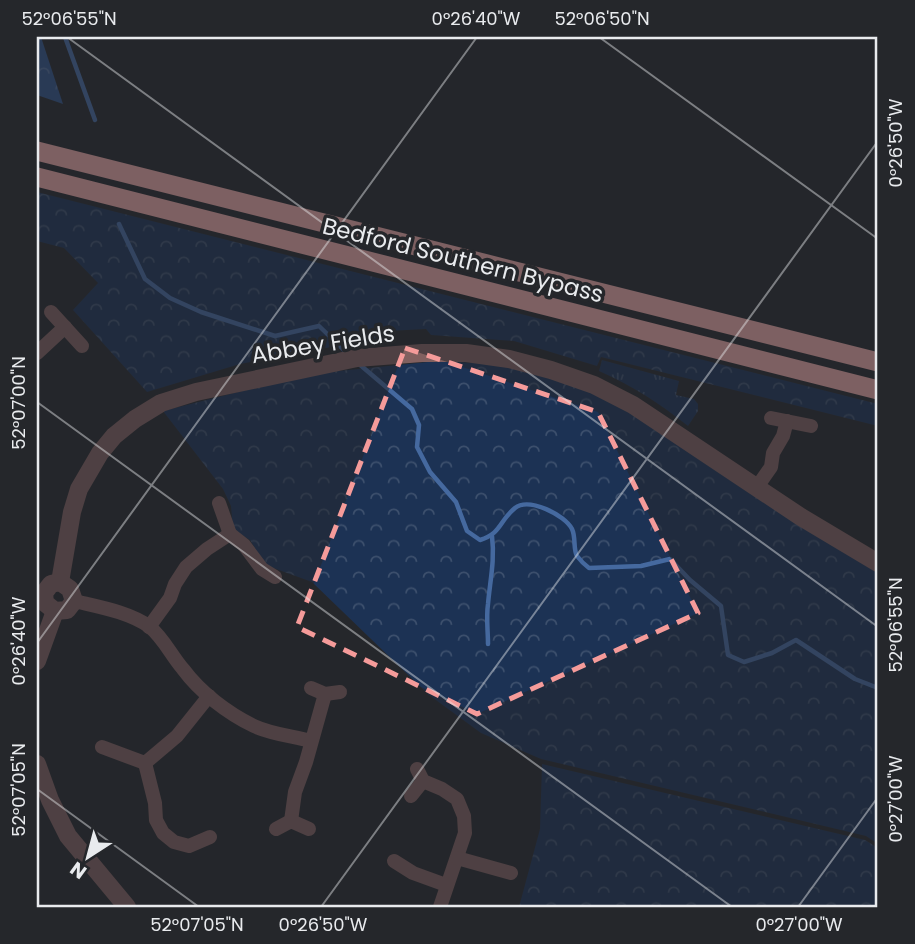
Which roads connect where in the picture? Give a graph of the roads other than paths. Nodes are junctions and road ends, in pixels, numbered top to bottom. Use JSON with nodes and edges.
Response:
{"nodes":[{"id":1,"x":37,"y":151,"type":"edge"},
{"id":2,"x":37,"y":177,"type":"edge"},
{"id":3,"x":51,"y":312,"type":"dead end"},
{"id":4,"x":65,"y":327,"type":"junction"},
{"id":5,"x":82,"y":346,"type":"dead end"},
{"id":6,"x":37,"y":353,"type":"edge"},
{"id":7,"x":878,"y":362,"type":"edge"},
{"id":8,"x":878,"y":390,"type":"edge"},
{"id":9,"x":771,"y":418,"type":"dead end"},
{"id":10,"x":787,"y":421,"type":"junction"},
{"id":11,"x":811,"y":426,"type":"dead end"},
{"id":12,"x":757,"y":486,"type":"junction"},
{"id":13,"x":219,"y":503,"type":"dead end"},
{"id":14,"x":230,"y":534,"type":"junction"},
{"id":15,"x":878,"y":563,"type":"edge"},
{"id":16,"x":275,"y":577,"type":"dead end"},
{"id":17,"x":61,"y":582,"type":"junction"},
{"id":18,"x":40,"y":592,"type":"edge"},
{"id":19,"x":74,"y":601,"type":"junction"},
{"id":20,"x":55,"y":611,"type":"junction"},
{"id":21,"x":149,"y":626,"type":"junction"},
{"id":22,"x":37,"y":661,"type":"edge"},
{"id":23,"x":340,"y":692,"type":"dead end"},
{"id":24,"x":209,"y":696,"type":"junction"},
{"id":25,"x":311,"y":741,"type":"junction"},
{"id":26,"x":102,"y":747,"type":"dead end"},
{"id":27,"x":145,"y":763,"type":"junction"},
{"id":28,"x":37,"y":764,"type":"edge"},
{"id":29,"x":411,"y":796,"type":"dead end"},
{"id":30,"x":291,"y":821,"type":"junction"},
{"id":31,"x":309,"y":829,"type":"dead end"},
{"id":32,"x":276,"y":830,"type":"dead end"},
{"id":33,"x":210,"y":837,"type":"dead end"},
{"id":34,"x":457,"y":858,"type":"junction"},
{"id":35,"x":394,"y":861,"type":"dead end"},
{"id":36,"x":511,"y":873,"type":"dead end"},
{"id":37,"x":446,"y":885,"type":"junction"},
{"id":38,"x":127,"y":907,"type":"edge"},
{"id":39,"x":440,"y":907,"type":"edge"}],
"edges":[{"from":1,"to":7,"type":"highway","name":"Bedford Southern Bypass"},
{"from":2,"to":8,"type":"highway","name":"Bedford Southern Bypass"},
{"from":3,"to":4,"type":"street"},
{"from":4,"to":5,"type":"street"},
{"from":4,"to":6,"type":"street"},
{"from":9,"to":10,"type":"street"},
{"from":10,"to":11,"type":"street"},
{"from":10,"to":12,"type":"street"},
{"from":12,"to":15,"type":"street","name":"Abbey Fields"},
{"from":12,"to":17,"type":"street","name":"Abbey Fields"},
{"from":13,"to":14,"type":"street"},
{"from":14,"to":16,"type":"street"},
{"from":14,"to":21,"type":"street"},
{"from":17,"to":18,"type":"street"},
{"from":17,"to":19,"type":"street"},
{"from":18,"to":20,"type":"street"},
{"from":19,"to":20,"type":"street"},
{"from":19,"to":21,"type":"street"},
{"from":20,"to":22,"type":"street"},
{"from":21,"to":24,"type":"street"},
{"from":23,"to":25,"type":"street"},
{"from":24,"to":25,"type":"street"},
{"from":24,"to":27,"type":"street"},
{"from":25,"to":30,"type":"street"},
{"from":26,"to":27,"type":"street"},
{"from":27,"to":33,"type":"street"},
{"from":28,"to":38,"type":"street"},
{"from":29,"to":34,"type":"street"},
{"from":30,"to":31,"type":"street"},
{"from":30,"to":32,"type":"street"},
{"from":34,"to":36,"type":"street"},
{"from":34,"to":37,"type":"street"},
{"from":35,"to":37,"type":"street"},
{"from":37,"to":39,"type":"street"}]}
